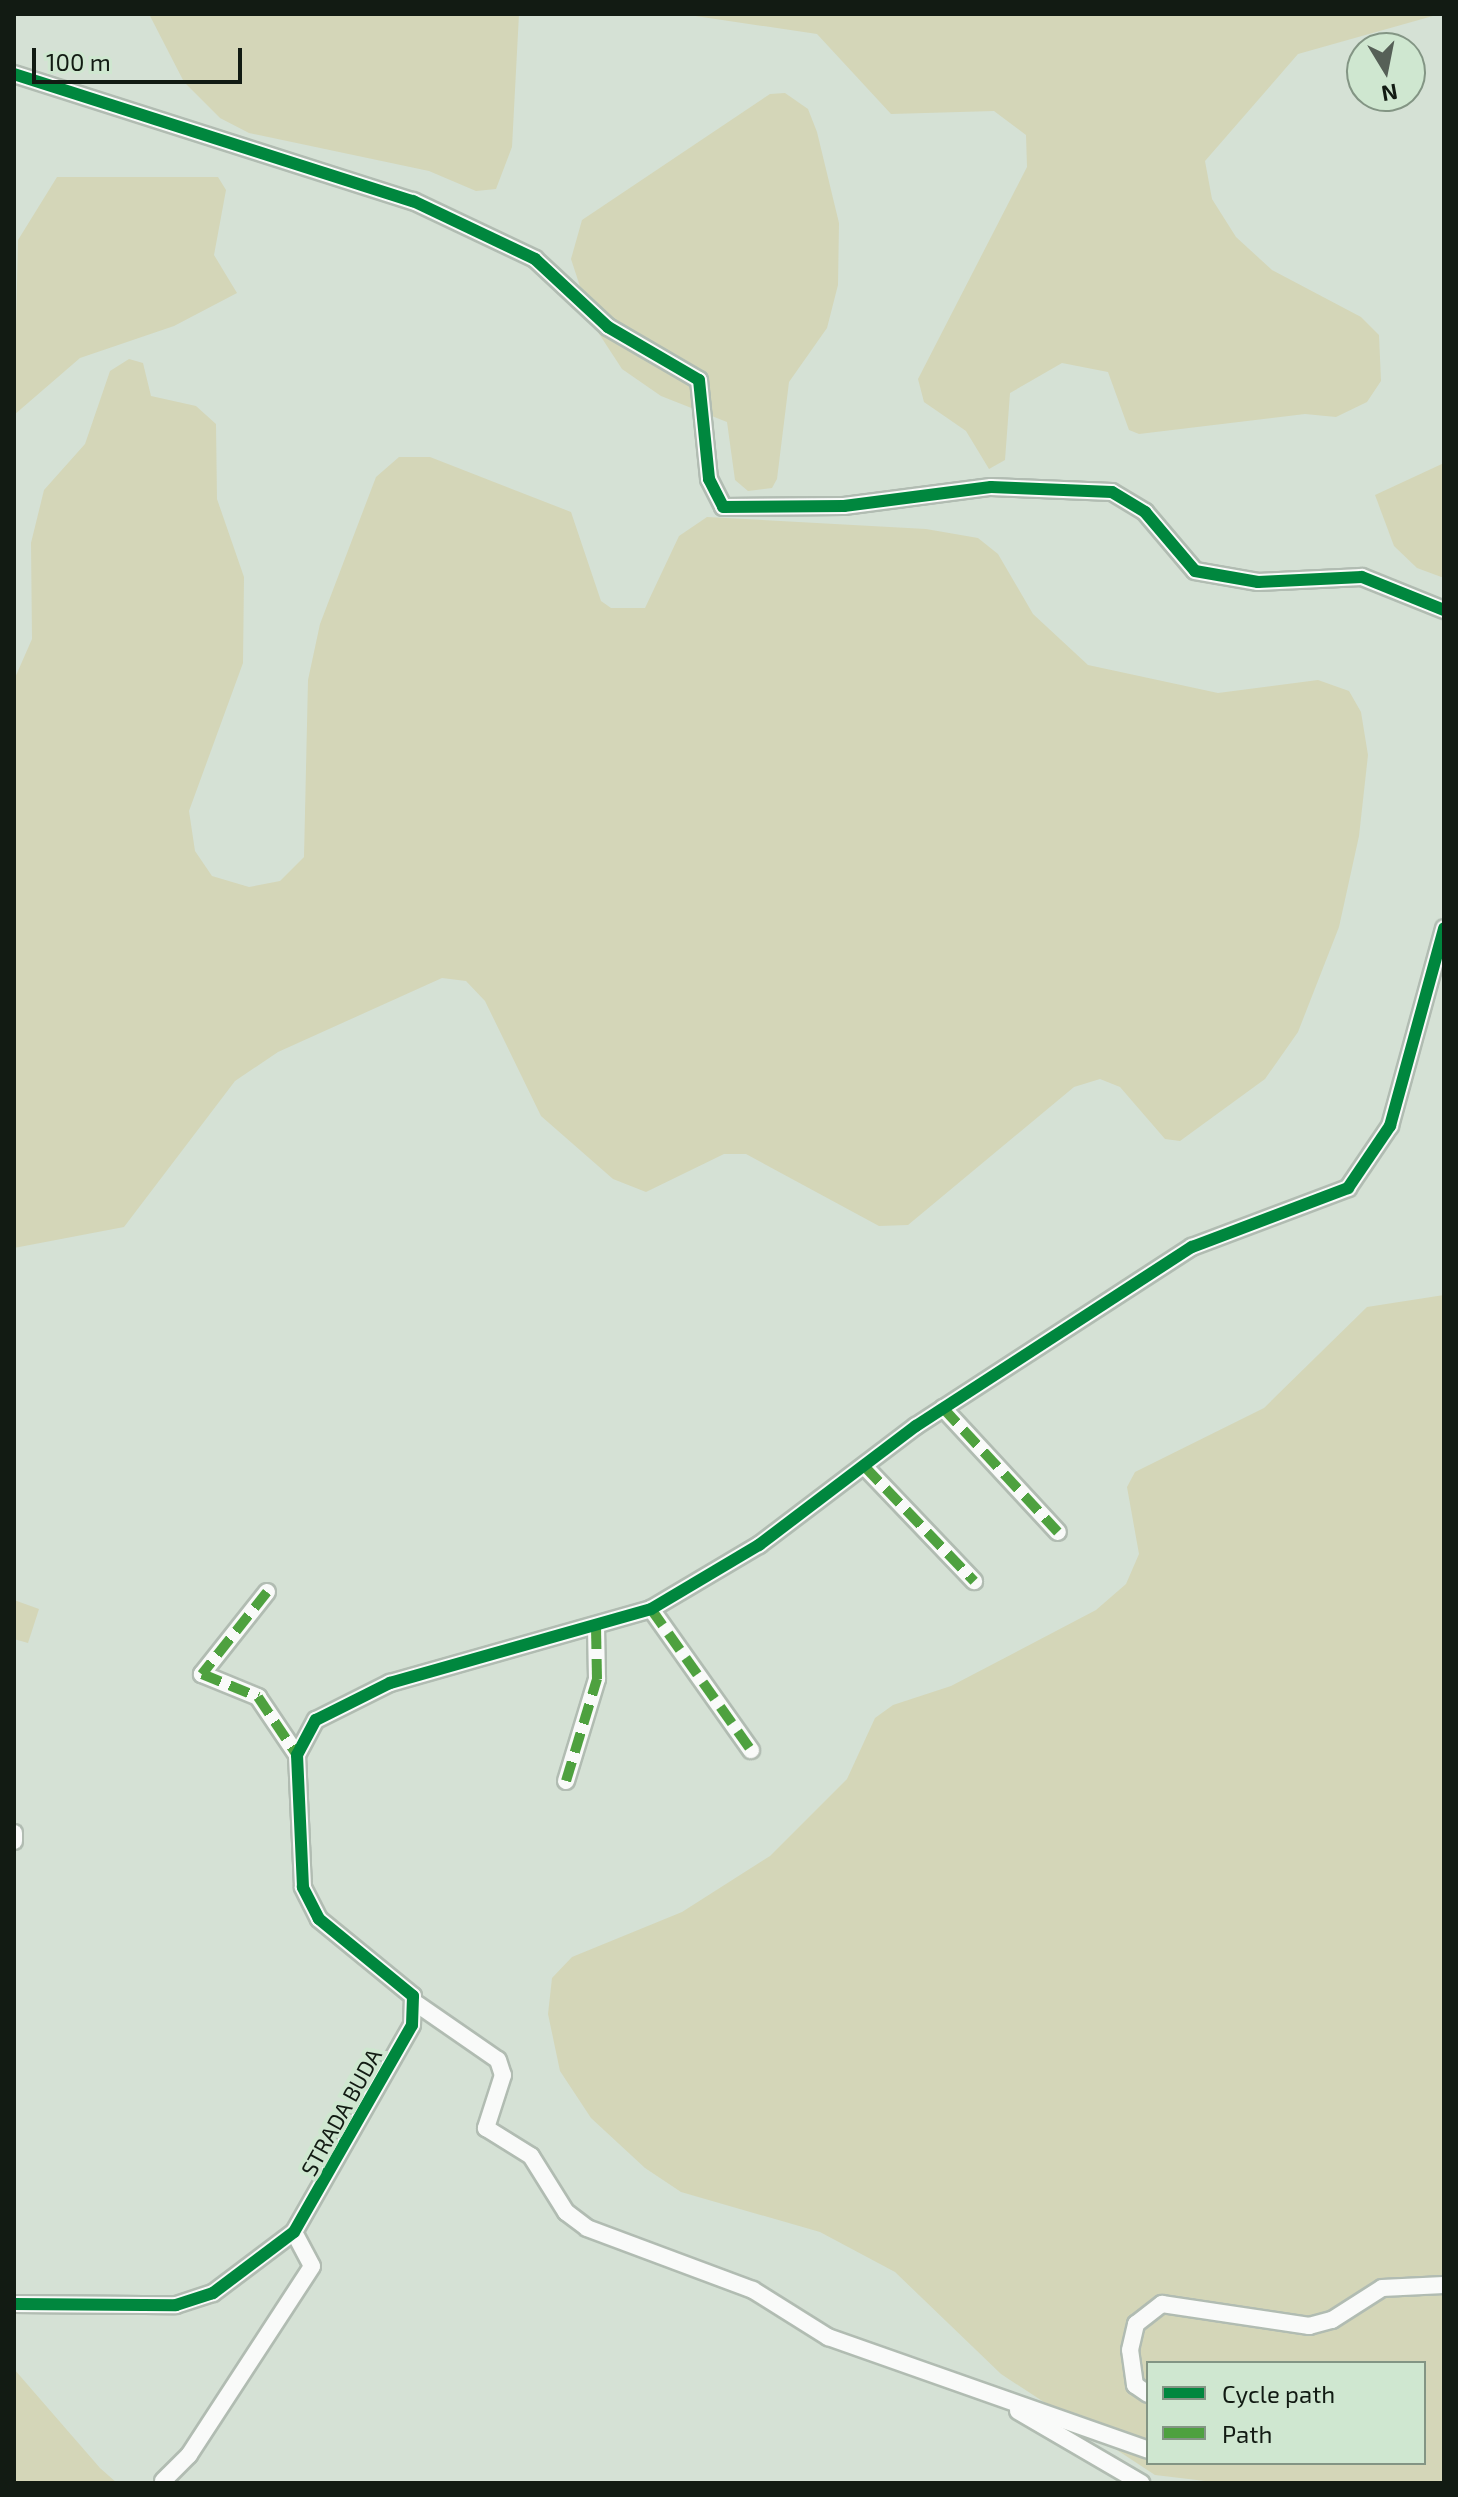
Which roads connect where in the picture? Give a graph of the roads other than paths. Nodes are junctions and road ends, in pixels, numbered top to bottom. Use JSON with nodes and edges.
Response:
{"nodes":[{"id":1,"x":14,"y":74,"type":"edge"},
{"id":2,"x":1444,"y":610,"type":"edge"},
{"id":3,"x":1444,"y":928,"type":"edge"},
{"id":4,"x":943,"y":1408,"type":"junction"},
{"id":5,"x":865,"y":1467,"type":"junction"},
{"id":6,"x":1058,"y":1532,"type":"dead end"},
{"id":7,"x":974,"y":1581,"type":"dead end"},
{"id":8,"x":267,"y":1592,"type":"dead end"},
{"id":9,"x":651,"y":1609,"type":"junction"},
{"id":10,"x":596,"y":1627,"type":"junction"},
{"id":11,"x":751,"y":1750,"type":"dead end"},
{"id":12,"x":297,"y":1755,"type":"junction"},
{"id":13,"x":566,"y":1781,"type":"dead end"},
{"id":14,"x":14,"y":1833,"type":"edge"},
{"id":15,"x":14,"y":1841,"type":"edge"},
{"id":16,"x":417,"y":2004,"type":"junction"},
{"id":17,"x":294,"y":2232,"type":"junction"},
{"id":18,"x":1444,"y":2285,"type":"edge"},
{"id":19,"x":14,"y":2304,"type":"edge"},
{"id":20,"x":979,"y":2390,"type":"junction"},
{"id":21,"x":1146,"y":2393,"type":"edge"},
{"id":22,"x":1146,"y":2449,"type":"edge"},
{"id":23,"x":163,"y":2481,"type":"edge"},
{"id":24,"x":1141,"y":2483,"type":"edge"}],
"edges":[{"from":1,"to":2,"type":"street"},
{"from":3,"to":4,"type":"street"},
{"from":4,"to":5,"type":"street"},
{"from":4,"to":6,"type":"street"},
{"from":5,"to":7,"type":"street"},
{"from":5,"to":9,"type":"street"},
{"from":8,"to":12,"type":"street"},
{"from":9,"to":10,"type":"street"},
{"from":9,"to":11,"type":"street"},
{"from":10,"to":12,"type":"street"},
{"from":10,"to":13,"type":"street"},
{"from":12,"to":16,"type":"street"},
{"from":14,"to":15,"type":"street"},
{"from":16,"to":17,"type":"street","name":"STRADA BUDA"},
{"from":16,"to":20,"type":"street"},
{"from":17,"to":19,"type":"street","name":"STRADA BUDA"},
{"from":17,"to":23,"type":"street"},
{"from":18,"to":21,"type":"street"},
{"from":20,"to":22,"type":"street"},
{"from":20,"to":24,"type":"street"}]}
